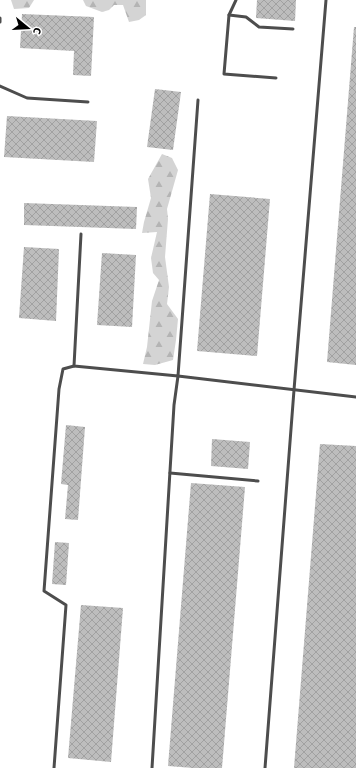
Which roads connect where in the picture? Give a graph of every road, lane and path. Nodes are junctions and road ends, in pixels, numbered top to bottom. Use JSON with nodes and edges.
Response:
{"nodes":[{"id":1,"x":236,"y":0,"type":"edge"},
{"id":2,"x":326,"y":0,"type":"edge"},
{"id":3,"x":229,"y":15,"type":"junction"},
{"id":4,"x":293,"y":29,"type":"dead end"},
{"id":5,"x":276,"y":78,"type":"dead end"},
{"id":6,"x":0,"y":86,"type":"edge"},
{"id":7,"x":198,"y":100,"type":"dead end"},
{"id":8,"x":88,"y":102,"type":"dead end"},
{"id":9,"x":81,"y":234,"type":"dead end"},
{"id":10,"x":74,"y":366,"type":"junction"},
{"id":11,"x":178,"y":376,"type":"junction"},
{"id":12,"x":294,"y":390,"type":"junction"},
{"id":13,"x":356,"y":397,"type":"edge"},
{"id":14,"x":170,"y":473,"type":"junction"},
{"id":15,"x":258,"y":481,"type":"dead end"},
{"id":16,"x":54,"y":768,"type":"edge"},
{"id":17,"x":152,"y":768,"type":"edge"},
{"id":18,"x":265,"y":768,"type":"edge"}],
"edges":[{"from":1,"to":3,"type":"lane"},
{"from":2,"to":12,"type":"lane"},
{"from":3,"to":4,"type":"lane"},
{"from":3,"to":5,"type":"lane"},
{"from":6,"to":8,"type":"lane"},
{"from":7,"to":11,"type":"lane"},
{"from":9,"to":10,"type":"lane"},
{"from":10,"to":11,"type":"lane"},
{"from":10,"to":16,"type":"lane"},
{"from":11,"to":12,"type":"lane"},
{"from":11,"to":14,"type":"lane"},
{"from":12,"to":13,"type":"lane"},
{"from":12,"to":18,"type":"lane"},
{"from":14,"to":15,"type":"lane"},
{"from":14,"to":17,"type":"lane"}]}
